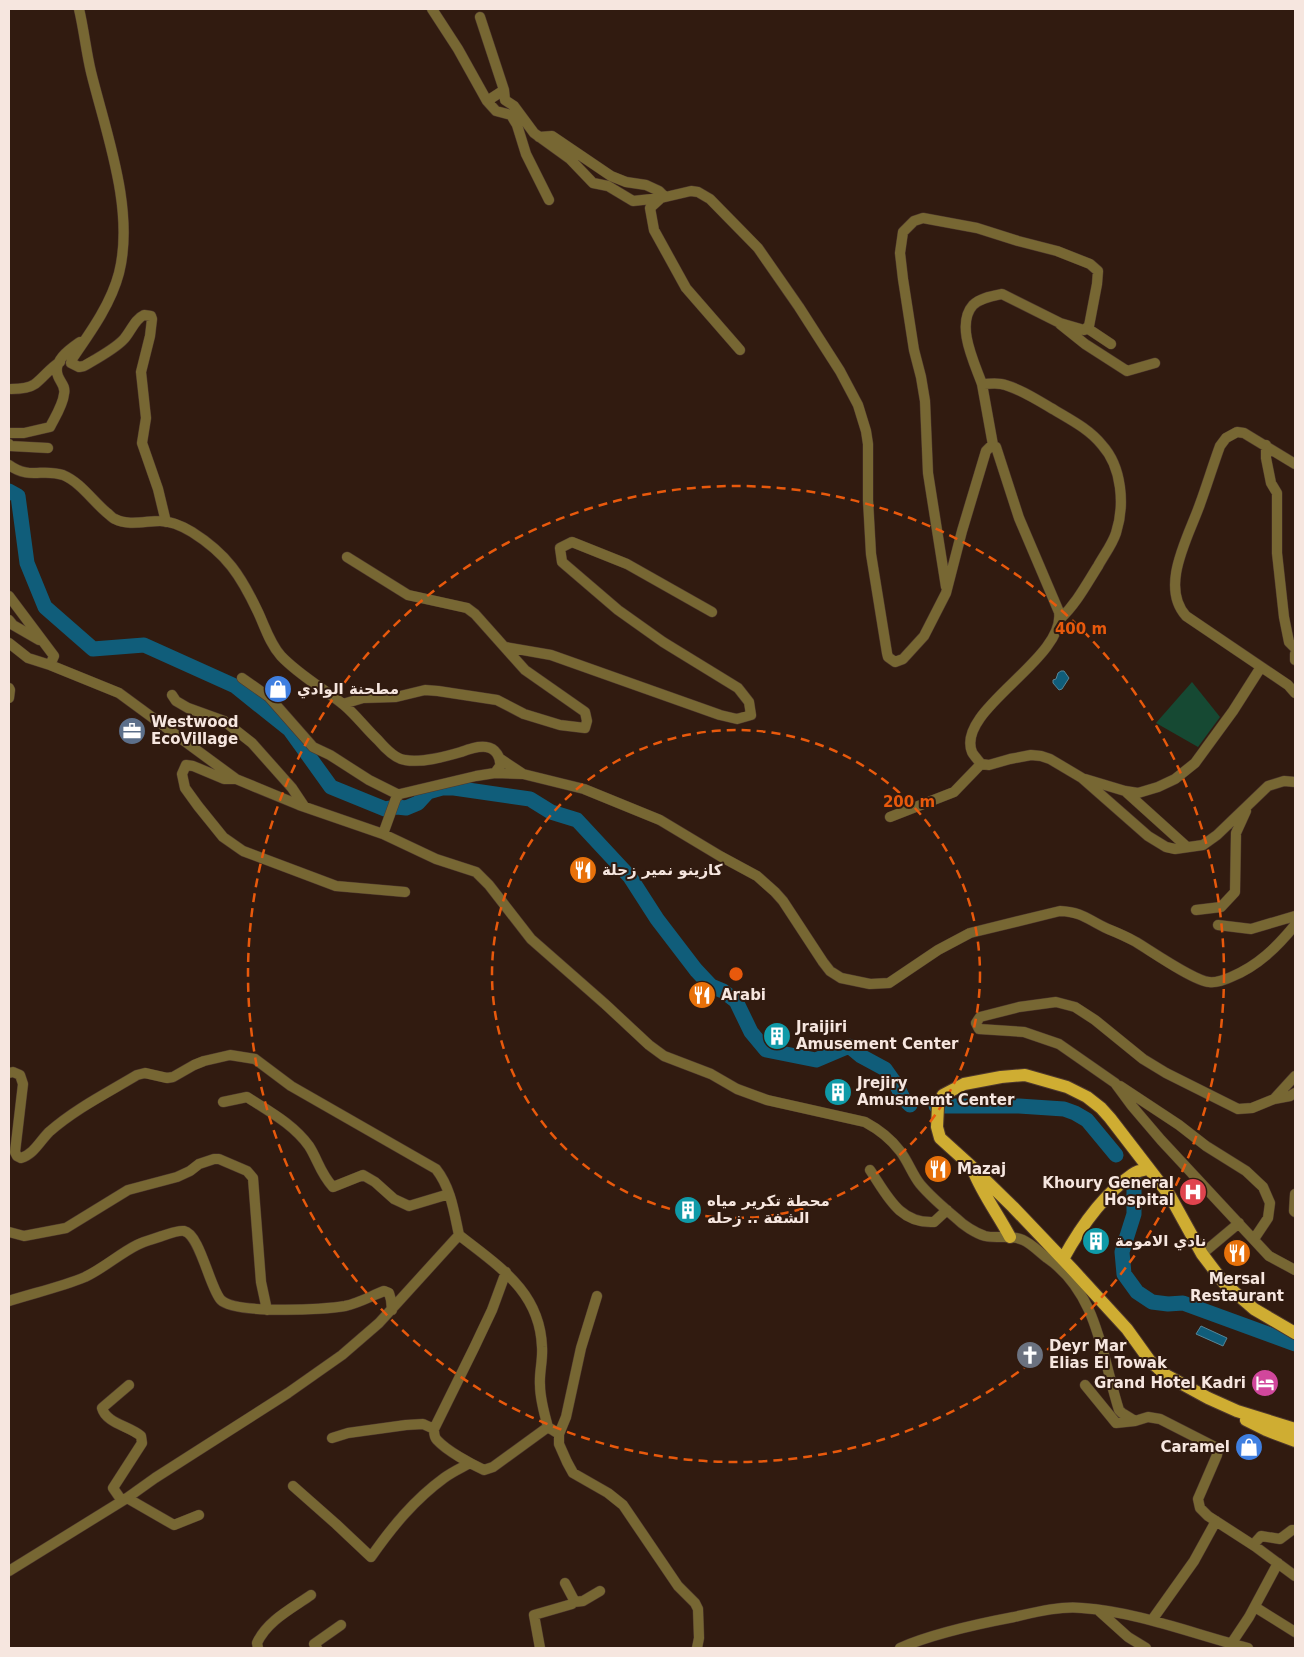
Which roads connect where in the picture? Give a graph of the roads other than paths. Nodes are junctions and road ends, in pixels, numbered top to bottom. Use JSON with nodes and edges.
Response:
{"nodes":[{"id":1,"x":79,"y":9,"type":"edge"},
{"id":2,"x":432,"y":9,"type":"edge"},
{"id":3,"x":480,"y":17,"type":"dead end"},
{"id":4,"x":504,"y":90,"type":"junction"},
{"id":5,"x":487,"y":101,"type":"junction"},
{"id":6,"x":539,"y":137,"type":"junction"},
{"id":7,"x":663,"y":197,"type":"junction"},
{"id":8,"x":549,"y":200,"type":"dead end"},
{"id":9,"x":1060,"y":324,"type":"junction"},
{"id":10,"x":1087,"y":328,"type":"junction"},
{"id":11,"x":88,"y":336,"type":"junction"},
{"id":12,"x":1111,"y":344,"type":"dead end"},
{"id":13,"x":740,"y":350,"type":"dead end"},
{"id":14,"x":60,"y":362,"type":"junction"},
{"id":15,"x":1155,"y":363,"type":"dead end"},
{"id":16,"x":982,"y":384,"type":"junction"},
{"id":17,"x":10,"y":389,"type":"dead end"},
{"id":18,"x":9,"y":432,"type":"edge"},
{"id":19,"x":9,"y":444,"type":"edge"},
{"id":20,"x":993,"y":445,"type":"junction"},
{"id":21,"x":1266,"y":445,"type":"junction"},
{"id":22,"x":48,"y":448,"type":"dead end"},
{"id":23,"x":1295,"y":464,"type":"edge"},
{"id":24,"x":9,"y":465,"type":"edge"},
{"id":25,"x":166,"y":522,"type":"junction"},
{"id":26,"x":347,"y":557,"type":"dead end"},
{"id":27,"x":946,"y":592,"type":"junction"},
{"id":28,"x":9,"y":596,"type":"edge"},
{"id":29,"x":712,"y":612,"type":"dead end"},
{"id":30,"x":1060,"y":619,"type":"junction"},
{"id":31,"x":9,"y":620,"type":"edge"},
{"id":32,"x":43,"y":642,"type":"junction"},
{"id":33,"x":9,"y":643,"type":"edge"},
{"id":34,"x":505,"y":647,"type":"junction"},
{"id":35,"x":1295,"y":648,"type":"edge"},
{"id":36,"x":1295,"y":654,"type":"edge"},
{"id":37,"x":1295,"y":660,"type":"edge"},
{"id":38,"x":50,"y":665,"type":"junction"},
{"id":39,"x":1261,"y":667,"type":"junction"},
{"id":40,"x":242,"y":678,"type":"dead end"},
{"id":41,"x":9,"y":688,"type":"edge"},
{"id":42,"x":1295,"y":693,"type":"edge"},
{"id":43,"x":172,"y":695,"type":"dead end"},
{"id":44,"x":9,"y":698,"type":"edge"},
{"id":45,"x":343,"y":704,"type":"junction"},
{"id":46,"x":499,"y":758,"type":"junction"},
{"id":47,"x":981,"y":764,"type":"junction"},
{"id":48,"x":495,"y":773,"type":"junction"},
{"id":49,"x":523,"y":774,"type":"junction"},
{"id":50,"x":1082,"y":778,"type":"junction"},
{"id":51,"x":236,"y":779,"type":"junction"},
{"id":52,"x":1295,"y":782,"type":"edge"},
{"id":53,"x":1125,"y":791,"type":"junction"},
{"id":54,"x":396,"y":800,"type":"junction"},
{"id":55,"x":1250,"y":804,"type":"junction"},
{"id":56,"x":304,"y":806,"type":"junction"},
{"id":57,"x":890,"y":818,"type":"dead end"},
{"id":58,"x":383,"y":834,"type":"junction"},
{"id":59,"x":1187,"y":847,"type":"junction"},
{"id":60,"x":405,"y":892,"type":"dead end"},
{"id":61,"x":1196,"y":910,"type":"dead end"},
{"id":62,"x":1295,"y":916,"type":"edge"},
{"id":63,"x":1218,"y":925,"type":"dead end"},
{"id":64,"x":1295,"y":925,"type":"edge"},
{"id":65,"x":9,"y":1073,"type":"edge"},
{"id":66,"x":1295,"y":1076,"type":"edge"},
{"id":67,"x":1115,"y":1083,"type":"junction"},
{"id":68,"x":1295,"y":1093,"type":"edge"},
{"id":69,"x":1274,"y":1099,"type":"junction"},
{"id":70,"x":223,"y":1102,"type":"dead end"},
{"id":71,"x":13,"y":1159,"type":"edge"},
{"id":72,"x":971,"y":1166,"type":"junction"},
{"id":73,"x":1148,"y":1169,"type":"junction"},
{"id":74,"x":870,"y":1170,"type":"dead end"},
{"id":75,"x":449,"y":1194,"type":"junction"},
{"id":76,"x":1295,"y":1194,"type":"edge"},
{"id":77,"x":946,"y":1210,"type":"junction"},
{"id":78,"x":1295,"y":1212,"type":"edge"},
{"id":79,"x":1239,"y":1223,"type":"junction"},
{"id":80,"x":9,"y":1232,"type":"edge"},
{"id":81,"x":459,"y":1235,"type":"junction"},
{"id":82,"x":1010,"y":1237,"type":"junction"},
{"id":83,"x":1254,"y":1239,"type":"junction"},
{"id":84,"x":1202,"y":1254,"type":"junction"},
{"id":85,"x":1060,"y":1263,"type":"junction"},
{"id":86,"x":1295,"y":1270,"type":"edge"},
{"id":87,"x":506,"y":1272,"type":"junction"},
{"id":88,"x":597,"y":1296,"type":"dead end"},
{"id":89,"x":9,"y":1301,"type":"edge"},
{"id":90,"x":267,"y":1310,"type":"junction"},
{"id":91,"x":392,"y":1310,"type":"junction"},
{"id":92,"x":1295,"y":1333,"type":"edge"},
{"id":93,"x":129,"y":1385,"type":"dead end"},
{"id":94,"x":1085,"y":1385,"type":"dead end"},
{"id":95,"x":1237,"y":1411,"type":"junction"},
{"id":96,"x":1135,"y":1421,"type":"junction"},
{"id":97,"x":548,"y":1426,"type":"junction"},
{"id":98,"x":434,"y":1429,"type":"junction"},
{"id":99,"x":1295,"y":1429,"type":"edge"},
{"id":100,"x":558,"y":1434,"type":"junction"},
{"id":101,"x":332,"y":1438,"type":"dead end"},
{"id":102,"x":1295,"y":1441,"type":"edge"},
{"id":103,"x":470,"y":1462,"type":"junction"},
{"id":104,"x":293,"y":1486,"type":"dead end"},
{"id":105,"x":124,"y":1499,"type":"junction"},
{"id":106,"x":199,"y":1515,"type":"dead end"},
{"id":107,"x":1216,"y":1521,"type":"junction"},
{"id":108,"x":1295,"y":1530,"type":"edge"},
{"id":109,"x":1253,"y":1545,"type":"junction"},
{"id":110,"x":1278,"y":1563,"type":"junction"},
{"id":111,"x":9,"y":1571,"type":"edge"},
{"id":112,"x":1295,"y":1576,"type":"edge"},
{"id":113,"x":565,"y":1583,"type":"dead end"},
{"id":114,"x":600,"y":1591,"type":"dead end"},
{"id":115,"x":310,"y":1595,"type":"dead end"},
{"id":116,"x":574,"y":1602,"type":"junction"},
{"id":117,"x":1254,"y":1606,"type":"junction"},
{"id":118,"x":1097,"y":1610,"type":"junction"},
{"id":119,"x":1152,"y":1620,"type":"junction"},
{"id":120,"x":341,"y":1624,"type":"dead end"},
{"id":121,"x":1295,"y":1632,"type":"edge"},
{"id":122,"x":1231,"y":1644,"type":"junction"},
{"id":123,"x":258,"y":1648,"type":"edge"},
{"id":124,"x":317,"y":1648,"type":"edge"},
{"id":125,"x":540,"y":1648,"type":"edge"},
{"id":126,"x":697,"y":1648,"type":"edge"},
{"id":127,"x":900,"y":1648,"type":"edge"},
{"id":128,"x":1146,"y":1648,"type":"edge"},
{"id":129,"x":1248,"y":1648,"type":"edge"}],
"edges":[{"from":1,"to":11,"type":"street"},
{"from":2,"to":5,"type":"street"},
{"from":3,"to":4,"type":"street"},
{"from":4,"to":5,"type":"street"},
{"from":4,"to":6,"type":"street"},
{"from":5,"to":8,"type":"street"},
{"from":6,"to":7,"type":"street"},
{"from":6,"to":7,"type":"street"},
{"from":7,"to":13,"type":"street"},
{"from":7,"to":27,"type":"street"},
{"from":9,"to":10,"type":"street"},
{"from":9,"to":15,"type":"street"},
{"from":9,"to":16,"type":"street"},
{"from":10,"to":12,"type":"street"},
{"from":10,"to":27,"type":"street"},
{"from":11,"to":14,"type":"street"},
{"from":11,"to":25,"type":"street"},
{"from":14,"to":17,"type":"street"},
{"from":14,"to":18,"type":"street"},
{"from":16,"to":20,"type":"street"},
{"from":16,"to":30,"type":"street"},
{"from":19,"to":22,"type":"street"},
{"from":20,"to":27,"type":"street"},
{"from":20,"to":30,"type":"street"},
{"from":21,"to":23,"type":"street"},
{"from":21,"to":35,"type":"street"},
{"from":21,"to":39,"type":"street"},
{"from":24,"to":25,"type":"street"},
{"from":25,"to":45,"type":"street"},
{"from":26,"to":34,"type":"street"},
{"from":28,"to":32,"type":"street"},
{"from":29,"to":34,"type":"street"},
{"from":30,"to":47,"type":"street"},
{"from":31,"to":32,"type":"street"},
{"from":32,"to":38,"type":"street"},
{"from":33,"to":38,"type":"street"},
{"from":34,"to":45,"type":"street"},
{"from":36,"to":37,"type":"street"},
{"from":38,"to":51,"type":"street"},
{"from":39,"to":42,"type":"street"},
{"from":39,"to":53,"type":"street"},
{"from":40,"to":54,"type":"street"},
{"from":41,"to":44,"type":"street"},
{"from":43,"to":56,"type":"street"},
{"from":45,"to":46,"type":"street"},
{"from":46,"to":48,"type":"street"},
{"from":46,"to":49,"type":"street"},
{"from":47,"to":50,"type":"street"},
{"from":47,"to":57,"type":"street"},
{"from":48,"to":49,"type":"street"},
{"from":48,"to":54,"type":"street"},
{"from":49,"to":64,"type":"street"},
{"from":50,"to":53,"type":"street"},
{"from":50,"to":59,"type":"street"},
{"from":51,"to":56,"type":"street"},
{"from":51,"to":60,"type":"street"},
{"from":52,"to":55,"type":"street"},
{"from":53,"to":59,"type":"street"},
{"from":54,"to":58,"type":"street"},
{"from":55,"to":59,"type":"street"},
{"from":55,"to":61,"type":"street"},
{"from":56,"to":58,"type":"street"},
{"from":58,"to":77,"type":"street"},
{"from":62,"to":63,"type":"street"},
{"from":65,"to":71,"type":"street"},
{"from":66,"to":69,"type":"street"},
{"from":67,"to":69,"type":"street"},
{"from":67,"to":79,"type":"street"},
{"from":67,"to":83,"type":"street"},
{"from":68,"to":69,"type":"street"},
{"from":70,"to":75,"type":"street"},
{"from":71,"to":75,"type":"street"},
{"from":72,"to":73,"type":"main road"},
{"from":72,"to":82,"type":"main road"},
{"from":72,"to":85,"type":"main road"},
{"from":73,"to":84,"type":"main road"},
{"from":73,"to":85,"type":"main road"},
{"from":74,"to":77,"type":"street"},
{"from":75,"to":81,"type":"street"},
{"from":76,"to":78,"type":"street"},
{"from":77,"to":82,"type":"street"},
{"from":79,"to":83,"type":"street"},
{"from":79,"to":84,"type":"street"},
{"from":80,"to":90,"type":"street"},
{"from":81,"to":87,"type":"street"},
{"from":81,"to":91,"type":"street"},
{"from":82,"to":85,"type":"street"},
{"from":83,"to":86,"type":"street"},
{"from":84,"to":92,"type":"main road"},
{"from":85,"to":95,"type":"main road"},
{"from":85,"to":96,"type":"street"},
{"from":87,"to":97,"type":"street"},
{"from":87,"to":98,"type":"street"},
{"from":88,"to":100,"type":"street"},
{"from":89,"to":90,"type":"street"},
{"from":90,"to":91,"type":"street"},
{"from":91,"to":105,"type":"street"},
{"from":93,"to":105,"type":"street"},
{"from":94,"to":96,"type":"street"},
{"from":95,"to":99,"type":"main road"},
{"from":95,"to":102,"type":"main road"},
{"from":96,"to":107,"type":"street"},
{"from":97,"to":100,"type":"street"},
{"from":97,"to":103,"type":"street"},
{"from":98,"to":101,"type":"street"},
{"from":98,"to":103,"type":"street"},
{"from":100,"to":126,"type":"street"},
{"from":103,"to":104,"type":"street"},
{"from":105,"to":106,"type":"street"},
{"from":105,"to":111,"type":"street"},
{"from":107,"to":109,"type":"street"},
{"from":107,"to":119,"type":"street"},
{"from":108,"to":109,"type":"street"},
{"from":109,"to":110,"type":"street"},
{"from":110,"to":112,"type":"street"},
{"from":110,"to":117,"type":"street"},
{"from":113,"to":116,"type":"street"},
{"from":114,"to":116,"type":"street"},
{"from":115,"to":123,"type":"street"},
{"from":116,"to":125,"type":"street"},
{"from":117,"to":121,"type":"street"},
{"from":117,"to":122,"type":"street"},
{"from":118,"to":119,"type":"street"},
{"from":118,"to":127,"type":"street"},
{"from":118,"to":128,"type":"street"},
{"from":119,"to":122,"type":"street"},
{"from":120,"to":124,"type":"street"},
{"from":122,"to":129,"type":"street"}]}
